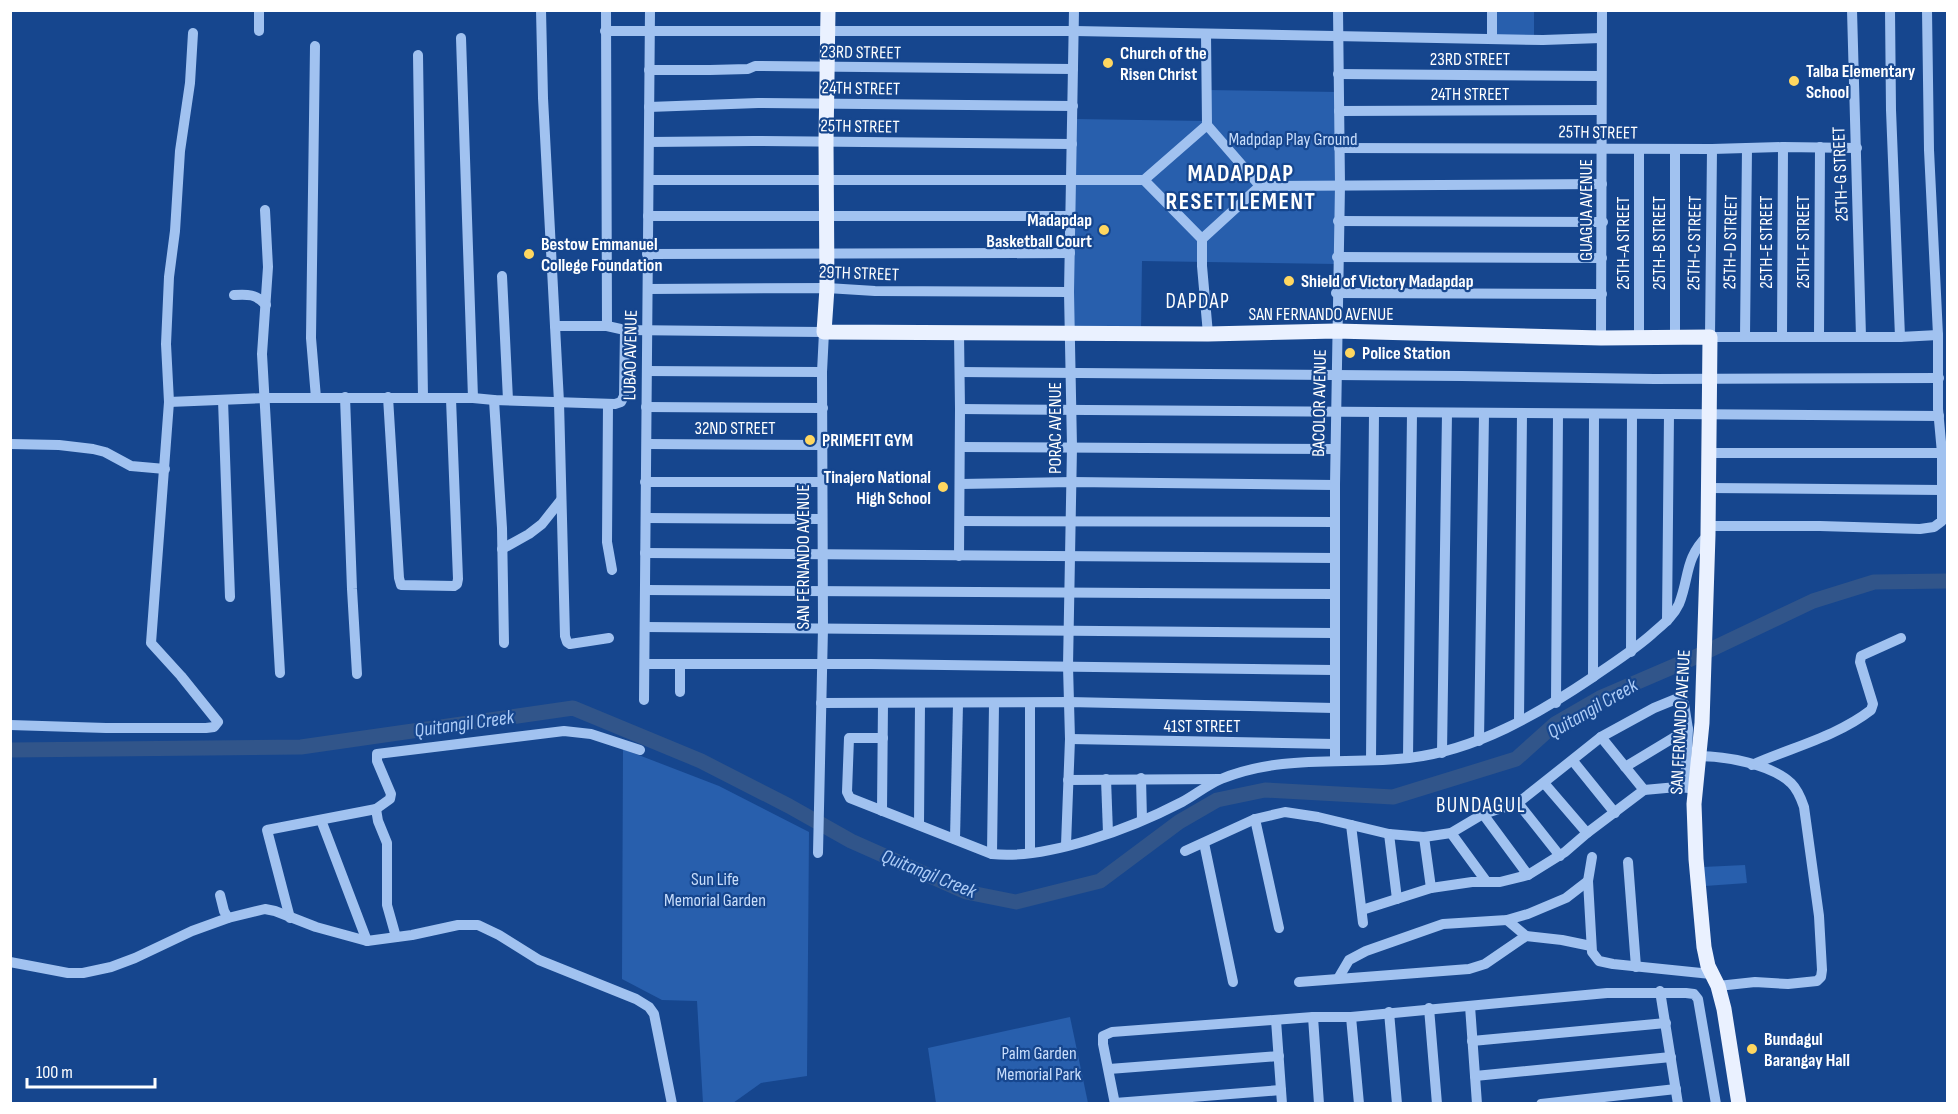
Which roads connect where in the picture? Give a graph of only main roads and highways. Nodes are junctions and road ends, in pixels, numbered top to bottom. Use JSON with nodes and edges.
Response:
{"nodes":[{"id":1,"x":828,"y":10,"type":"edge"},
{"id":2,"x":1739,"y":1104,"type":"edge"}],
"edges":[{"from":1,"to":2,"type":"main road","name":"SAN FERNANDO AVENUE"}]}
